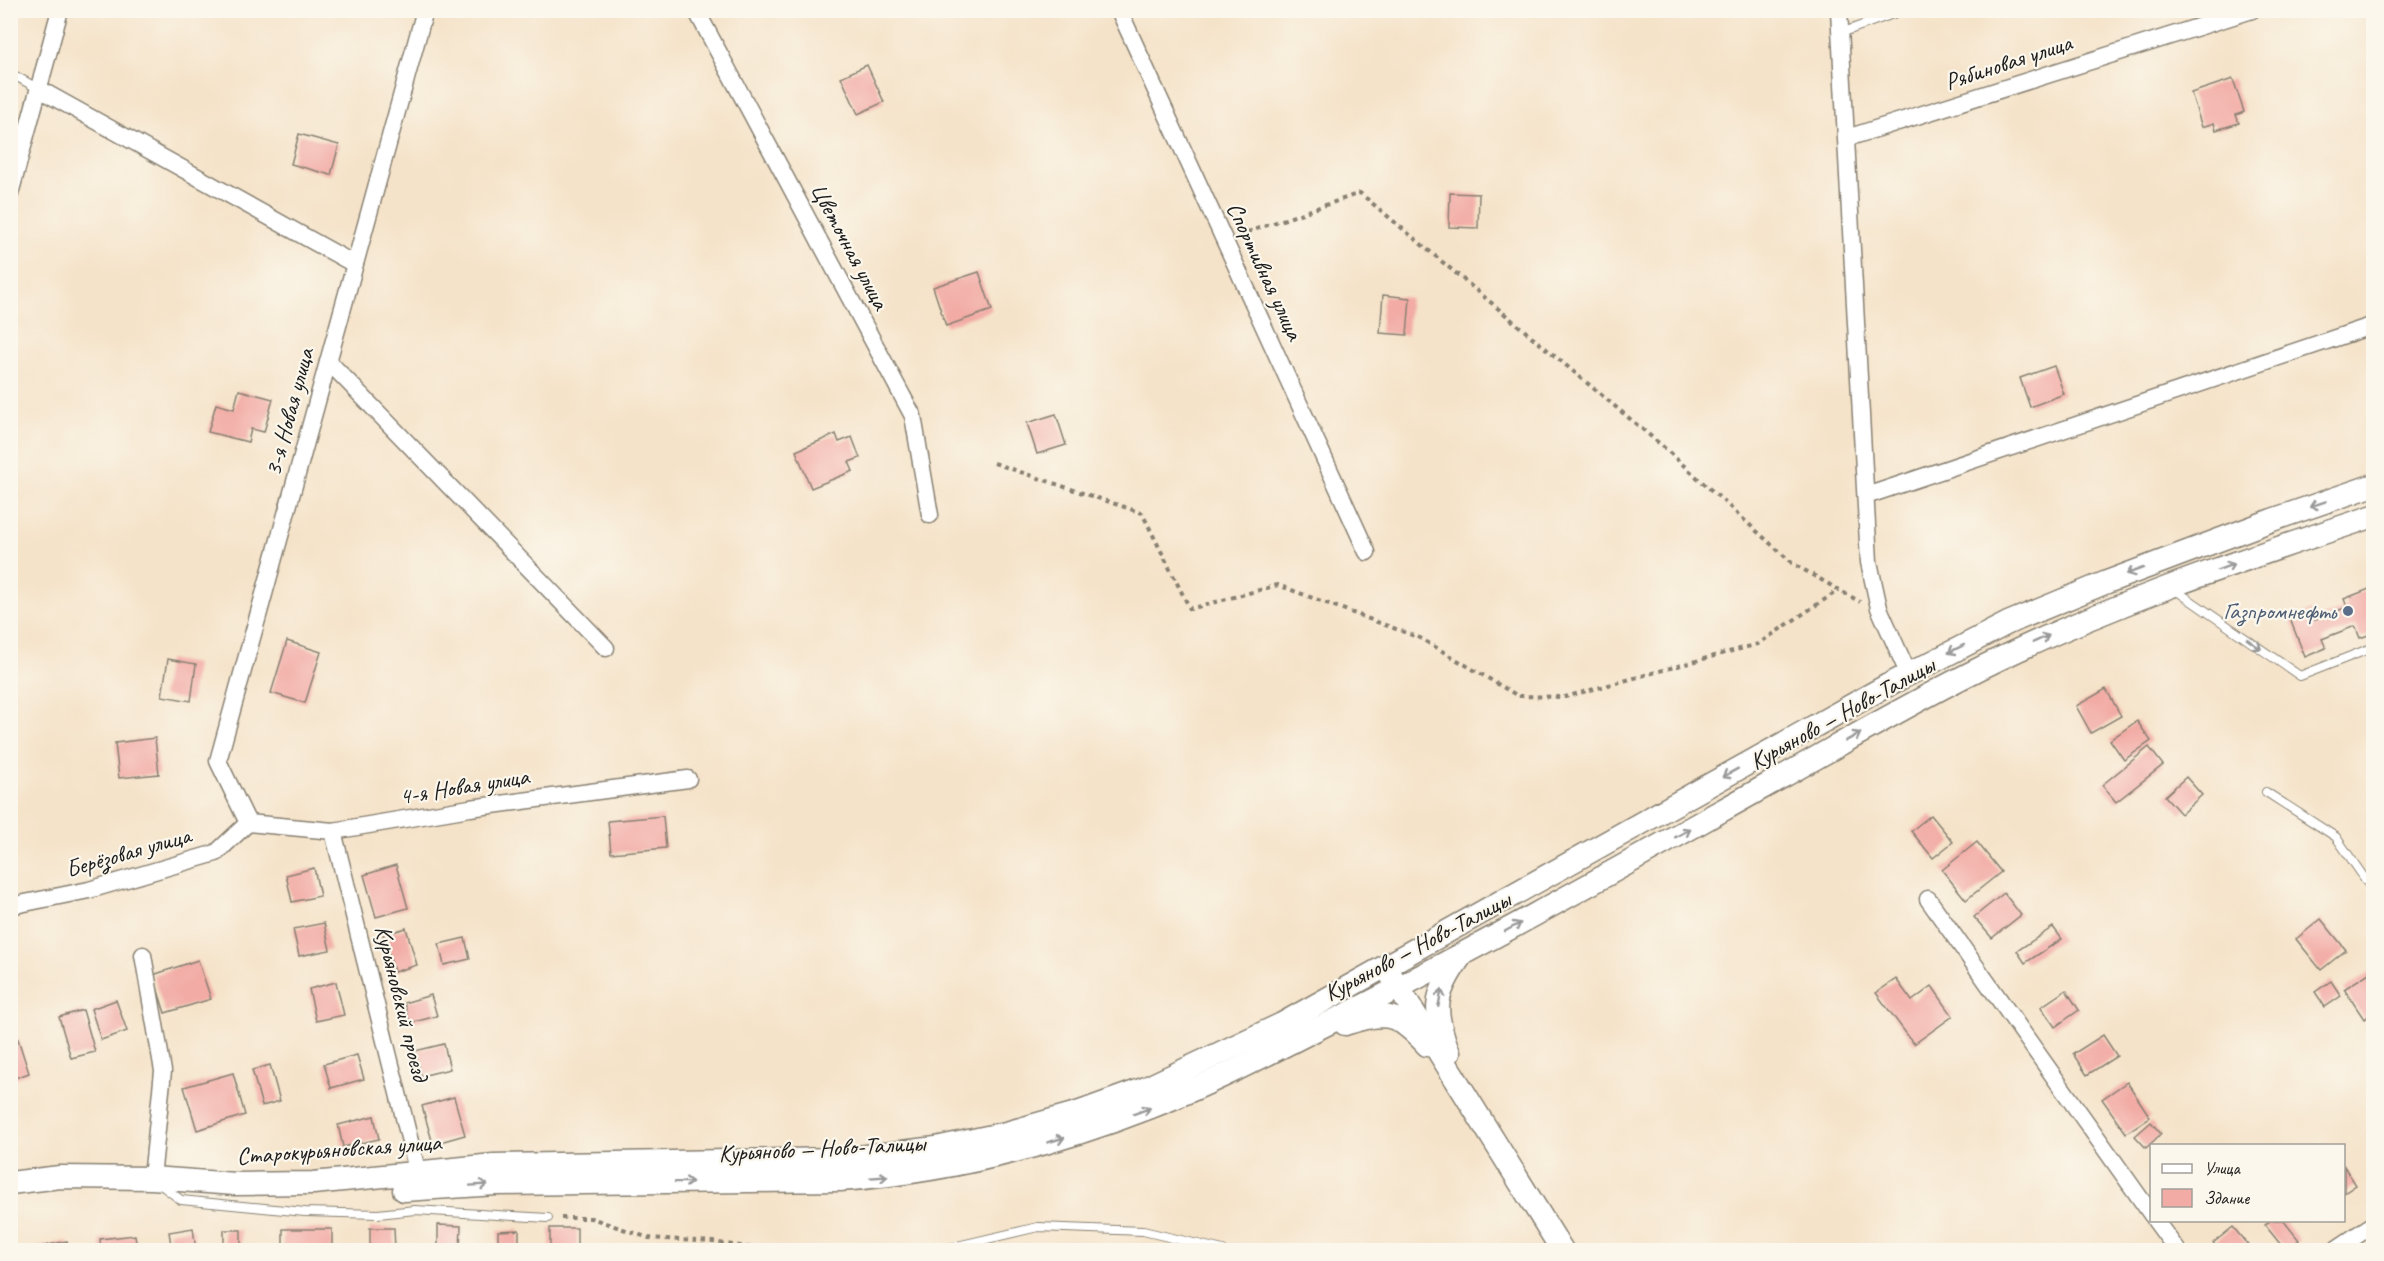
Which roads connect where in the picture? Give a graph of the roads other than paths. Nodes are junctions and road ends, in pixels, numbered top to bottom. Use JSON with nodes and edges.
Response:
{"nodes":[{"id":1,"x":60,"y":10,"type":"edge"},
{"id":2,"x":425,"y":10,"type":"edge"},
{"id":3,"x":696,"y":10,"type":"edge"},
{"id":4,"x":1119,"y":10,"type":"edge"},
{"id":5,"x":1839,"y":10,"type":"edge"},
{"id":6,"x":1904,"y":10,"type":"edge"},
{"id":7,"x":2252,"y":10,"type":"edge"},
{"id":8,"x":1841,"y":33,"type":"junction"},
{"id":9,"x":10,"y":73,"type":"edge"},
{"id":10,"x":39,"y":88,"type":"junction"},
{"id":11,"x":1847,"y":138,"type":"junction"},
{"id":12,"x":10,"y":194,"type":"edge"},
{"id":13,"x":354,"y":264,"type":"junction"},
{"id":14,"x":2373,"y":325,"type":"edge"},
{"id":15,"x":328,"y":361,"type":"junction"},
{"id":16,"x":2373,"y":485,"type":"edge"},
{"id":17,"x":1866,"y":496,"type":"junction"},
{"id":18,"x":930,"y":515,"type":"dead end"},
{"id":19,"x":2373,"y":516,"type":"edge"},
{"id":20,"x":1367,"y":552,"type":"dead end"},
{"id":21,"x":2171,"y":587,"type":"junction"},
{"id":22,"x":2373,"y":647,"type":"edge"},
{"id":23,"x":606,"y":648,"type":"dead end"},
{"id":24,"x":1908,"y":673,"type":"junction"},
{"id":25,"x":688,"y":779,"type":"dead end"},
{"id":26,"x":2266,"y":792,"type":"dead end"},
{"id":27,"x":248,"y":823,"type":"junction"},
{"id":28,"x":333,"y":831,"type":"junction"},
{"id":29,"x":2372,"y":885,"type":"edge"},
{"id":30,"x":1928,"y":899,"type":"dead end"},
{"id":31,"x":10,"y":906,"type":"edge"},
{"id":32,"x":143,"y":955,"type":"dead end"},
{"id":33,"x":1461,"y":955,"type":"junction"},
{"id":34,"x":1385,"y":966,"type":"junction"},
{"id":35,"x":1399,"y":988,"type":"junction"},
{"id":36,"x":1292,"y":1041,"type":"junction"},
{"id":37,"x":1465,"y":1094,"type":"junction"},
{"id":38,"x":494,"y":1165,"type":"joint"},
{"id":39,"x":152,"y":1178,"type":"junction"},
{"id":40,"x":420,"y":1181,"type":"junction"},
{"id":41,"x":10,"y":1183,"type":"edge"},
{"id":42,"x":2150,"y":1214,"type":"edge"},
{"id":43,"x":548,"y":1218,"type":"road end"},
{"id":44,"x":2157,"y":1222,"type":"edge"},
{"id":45,"x":2373,"y":1224,"type":"edge"},
{"id":46,"x":940,"y":1251,"type":"edge"},
{"id":47,"x":1223,"y":1251,"type":"edge"},
{"id":48,"x":1562,"y":1251,"type":"edge"},
{"id":49,"x":2177,"y":1251,"type":"edge"},
{"id":50,"x":2335,"y":1251,"type":"edge"}],
"edges":[{"from":1,"to":10,"type":"street"},
{"from":2,"to":13,"type":"street","name":"3-я Новая улица"},
{"from":3,"to":18,"type":"street","name":"Цветочная улица"},
{"from":4,"to":20,"type":"street","name":"Спортивная улица"},
{"from":5,"to":8,"type":"street"},
{"from":6,"to":8,"type":"lane"},
{"from":7,"to":11,"type":"street","name":"Рябиновая улица"},
{"from":8,"to":11,"type":"street"},
{"from":9,"to":10,"type":"lane"},
{"from":10,"to":12,"type":"street"},
{"from":10,"to":13,"type":"street"},
{"from":11,"to":17,"type":"street"},
{"from":13,"to":15,"type":"street","name":"3-я Новая улица"},
{"from":14,"to":17,"type":"street"},
{"from":15,"to":23,"type":"street"},
{"from":15,"to":27,"type":"street","name":"3-я Новая улица"},
{"from":16,"to":24,"type":"main road","name":"Курьяново — Ново-Талицы","one_way":true},
{"from":17,"to":24,"type":"street"},
{"from":21,"to":19,"type":"main road","name":"Курьяново — Ново-Талицы","one_way":true},
{"from":21,"to":22,"type":"lane","one_way":true},
{"from":33,"to":21,"type":"main road","name":"Курьяново — Ново-Талицы","one_way":true},
{"from":24,"to":34,"type":"main road","name":"Курьяново — Ново-Талицы","one_way":true},
{"from":25,"to":28,"type":"street","name":"4-я Новая улица"},
{"from":26,"to":29,"type":"lane"},
{"from":27,"to":28,"type":"street","name":"4-я Новая улица"},
{"from":27,"to":31,"type":"street","name":"Берёзовая улица"},
{"from":28,"to":40,"type":"street","name":"Курьяновский проезд"},
{"from":30,"to":42,"type":"street"},
{"from":32,"to":39,"type":"street"},
{"from":33,"to":35,"type":"main road","name":"Курьяново — Ново-Талицы"},
{"from":37,"to":33,"type":"main road","one_way":true},
{"from":34,"to":35,"type":"main road"},
{"from":34,"to":38,"type":"main road","name":"Курьяново — Ново-Талицы"},
{"from":35,"to":36,"type":"main road","name":"Курьяново — Ново-Талицы"},
{"from":35,"to":37,"type":"main road"},
{"from":36,"to":37,"type":"main road"},
{"from":40,"to":36,"type":"main road","name":"Курьяново — Ново-Талицы","one_way":true},
{"from":37,"to":48,"type":"main road"},
{"from":38,"to":40,"type":"main road","name":"Старокурьяновская улица"},
{"from":39,"to":40,"type":"main road","name":"Старокурьяновская улица"},
{"from":39,"to":41,"type":"main road","name":"Старокурьяновская улица"},
{"from":39,"to":43,"type":"lane"},
{"from":44,"to":49,"type":"street"},
{"from":45,"to":50,"type":"street"},
{"from":46,"to":47,"type":"lane"}]}
